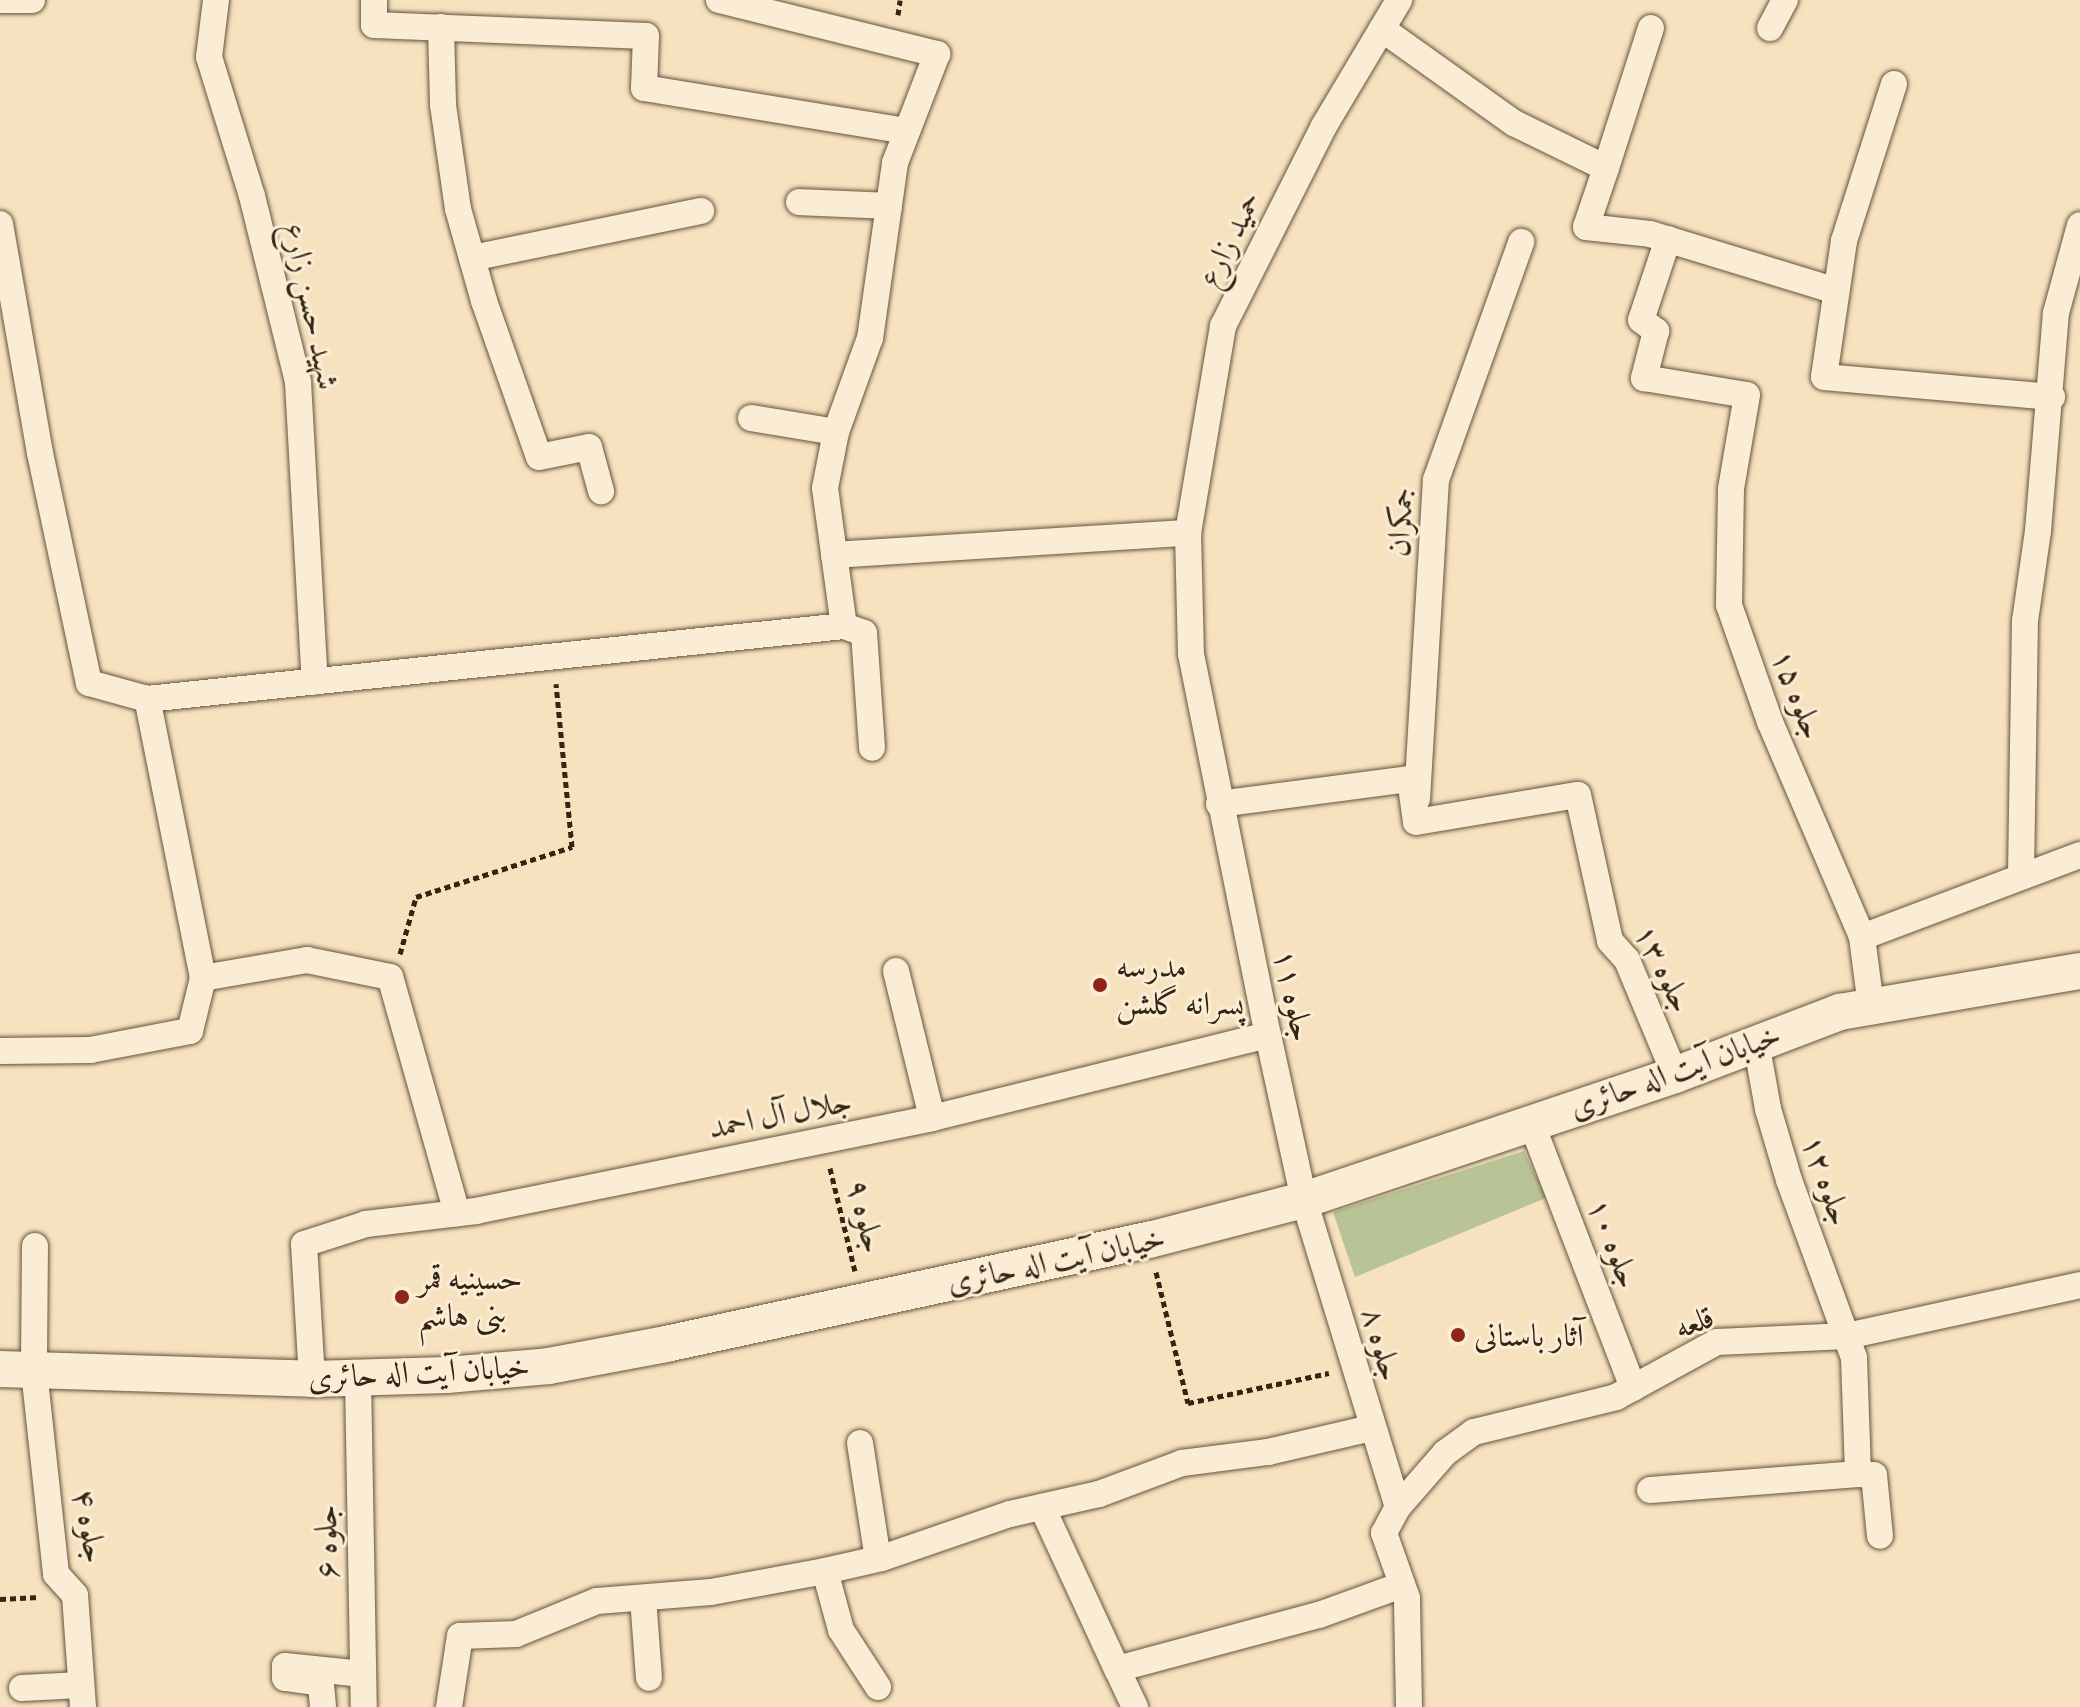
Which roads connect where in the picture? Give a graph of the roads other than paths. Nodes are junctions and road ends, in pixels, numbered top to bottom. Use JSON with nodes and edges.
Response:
{"nodes":[{"id":1,"x":0,"y":0,"type":"edge"},
{"id":2,"x":32,"y":0,"type":"edge"},
{"id":3,"x":216,"y":0,"type":"edge"},
{"id":4,"x":374,"y":0,"type":"edge"},
{"id":5,"x":719,"y":0,"type":"edge"},
{"id":6,"x":1399,"y":0,"type":"edge"},
{"id":7,"x":1785,"y":0,"type":"edge"},
{"id":8,"x":441,"y":27,"type":"junction"},
{"id":9,"x":1651,"y":28,"type":"dead end"},
{"id":10,"x":1770,"y":28,"type":"dead end"},
{"id":11,"x":1382,"y":29,"type":"junction"},
{"id":12,"x":1894,"y":84,"type":"dead end"},
{"id":13,"x":907,"y":131,"type":"junction"},
{"id":14,"x":1606,"y":168,"type":"junction"},
{"id":15,"x":799,"y":202,"type":"dead end"},
{"id":16,"x":889,"y":206,"type":"junction"},
{"id":17,"x":701,"y":211,"type":"dead end"},
{"id":18,"x":0,"y":224,"type":"edge"},
{"id":19,"x":2080,"y":225,"type":"edge"},
{"id":20,"x":1668,"y":239,"type":"junction"},
{"id":21,"x":1521,"y":242,"type":"dead end"},
{"id":22,"x":472,"y":258,"type":"junction"},
{"id":23,"x":1836,"y":291,"type":"junction"},
{"id":24,"x":2052,"y":397,"type":"junction"},
{"id":25,"x":751,"y":418,"type":"dead end"},
{"id":26,"x":836,"y":432,"type":"junction"},
{"id":27,"x":601,"y":491,"type":"dead end"},
{"id":28,"x":1188,"y":533,"type":"junction"},
{"id":29,"x":834,"y":555,"type":"junction"},
{"id":30,"x":844,"y":626,"type":"junction"},
{"id":31,"x":315,"y":682,"type":"junction"},
{"id":32,"x":147,"y":699,"type":"junction"},
{"id":33,"x":872,"y":748,"type":"dead end"},
{"id":34,"x":1219,"y":804,"type":"junction"},
{"id":35,"x":1416,"y":822,"type":"junction"},
{"id":36,"x":2080,"y":855,"type":"edge"},
{"id":37,"x":2021,"y":874,"type":"junction"},
{"id":38,"x":1862,"y":937,"type":"junction"},
{"id":39,"x":896,"y":971,"type":"dead end"},
{"id":40,"x":2080,"y":971,"type":"edge"},
{"id":41,"x":203,"y":978,"type":"junction"},
{"id":42,"x":1871,"y":1006,"type":"junction"},
{"id":43,"x":1268,"y":1035,"type":"junction"},
{"id":44,"x":1756,"y":1042,"type":"junction"},
{"id":45,"x":0,"y":1051,"type":"edge"},
{"id":46,"x":1675,"y":1075,"type":"junction"},
{"id":47,"x":932,"y":1118,"type":"junction"},
{"id":48,"x":1531,"y":1122,"type":"junction"},
{"id":49,"x":1304,"y":1200,"type":"junction"},
{"id":50,"x":457,"y":1213,"type":"junction"},
{"id":51,"x":35,"y":1246,"type":"dead end"},
{"id":52,"x":2080,"y":1285,"type":"edge"},
{"id":53,"x":1847,"y":1336,"type":"junction"},
{"id":54,"x":17,"y":1370,"type":"edge"},
{"id":55,"x":358,"y":1377,"type":"junction"},
{"id":56,"x":312,"y":1379,"type":"junction"},
{"id":57,"x":1633,"y":1388,"type":"junction"},
{"id":58,"x":1371,"y":1428,"type":"junction"},
{"id":59,"x":860,"y":1443,"type":"dead end"},
{"id":60,"x":1858,"y":1474,"type":"junction"},
{"id":61,"x":1650,"y":1490,"type":"dead end"},
{"id":62,"x":1042,"y":1507,"type":"junction"},
{"id":63,"x":1398,"y":1507,"type":"junction"},
{"id":64,"x":1880,"y":1536,"type":"dead end"},
{"id":65,"x":878,"y":1559,"type":"junction"},
{"id":66,"x":825,"y":1571,"type":"junction"},
{"id":67,"x":1402,"y":1585,"type":"junction"},
{"id":68,"x":643,"y":1598,"type":"junction"},
{"id":69,"x":1117,"y":1669,"type":"junction"},
{"id":70,"x":363,"y":1674,"type":"junction"},
{"id":71,"x":649,"y":1678,"type":"dead end"},
{"id":72,"x":878,"y":1687,"type":"dead end"},
{"id":73,"x":22,"y":1688,"type":"dead end"},
{"id":74,"x":82,"y":1696,"type":"edge"},
{"id":75,"x":323,"y":1707,"type":"edge"},
{"id":76,"x":364,"y":1707,"type":"edge"},
{"id":77,"x":449,"y":1707,"type":"edge"},
{"id":78,"x":1135,"y":1707,"type":"edge"},
{"id":79,"x":1409,"y":1707,"type":"edge"}],
"edges":[{"from":1,"to":2,"type":"street"},
{"from":3,"to":31,"type":"street","name":"شهید حسن زارع"},
{"from":4,"to":8,"type":"street"},
{"from":5,"to":13,"type":"street"},
{"from":6,"to":11,"type":"street","name":"حمید زارع"},
{"from":7,"to":10,"type":"street"},
{"from":8,"to":13,"type":"street"},
{"from":8,"to":22,"type":"street"},
{"from":9,"to":14,"type":"street"},
{"from":11,"to":14,"type":"street"},
{"from":11,"to":28,"type":"street","name":"حمید زارع"},
{"from":12,"to":23,"type":"street"},
{"from":13,"to":16,"type":"street"},
{"from":14,"to":20,"type":"street"},
{"from":15,"to":16,"type":"street"},
{"from":16,"to":26,"type":"street"},
{"from":17,"to":22,"type":"street"},
{"from":18,"to":32,"type":"street"},
{"from":19,"to":24,"type":"street"},
{"from":20,"to":23,"type":"street"},
{"from":20,"to":38,"type":"street","name":"جلوه ۱۵"},
{"from":21,"to":35,"type":"street","name":"جمکران"},
{"from":22,"to":27,"type":"street"},
{"from":23,"to":24,"type":"street"},
{"from":24,"to":37,"type":"street"},
{"from":25,"to":26,"type":"street"},
{"from":26,"to":29,"type":"street"},
{"from":28,"to":29,"type":"street"},
{"from":28,"to":34,"type":"street","name":"حمید زارع"},
{"from":29,"to":30,"type":"street"},
{"from":30,"to":31,"type":"street"},
{"from":30,"to":33,"type":"street"},
{"from":31,"to":32,"type":"street"},
{"from":32,"to":41,"type":"street"},
{"from":34,"to":35,"type":"street"},
{"from":34,"to":43,"type":"street","name":"جلوه ۱۱"},
{"from":35,"to":46,"type":"street","name":"جلوه ۱۳"},
{"from":36,"to":37,"type":"street"},
{"from":37,"to":38,"type":"street"},
{"from":38,"to":42,"type":"street","name":"جلوه ۱۵"},
{"from":39,"to":47,"type":"street"},
{"from":40,"to":42,"type":"main road","name":"خیابان آیت اله حائری"},
{"from":41,"to":45,"type":"street"},
{"from":41,"to":50,"type":"street"},
{"from":42,"to":44,"type":"main road","name":"خیابان آیت اله حائری"},
{"from":43,"to":47,"type":"street","name":"جلال آل احمد"},
{"from":43,"to":49,"type":"street","name":"جلوه ۱۱"},
{"from":44,"to":46,"type":"main road","name":"خیابان آیت اله حائری"},
{"from":44,"to":53,"type":"street","name":"جلوه ۱۲"},
{"from":46,"to":48,"type":"main road","name":"خیابان آیت اله حائری"},
{"from":47,"to":50,"type":"street","name":"جلال آل احمد"},
{"from":48,"to":49,"type":"main road","name":"خیابان آیت اله حائری"},
{"from":48,"to":57,"type":"street","name":"جلوه ۱۰"},
{"from":49,"to":55,"type":"main road","name":"خیابان آیت اله حائری"},
{"from":49,"to":58,"type":"street","name":"جلوه ۸"},
{"from":50,"to":56,"type":"street","name":"جلال آل احمد"},
{"from":51,"to":54,"type":"street","name":"جلوه ۴"},
{"from":52,"to":53,"type":"street","name":"قلعه"},
{"from":53,"to":57,"type":"street","name":"قلعه"},
{"from":53,"to":60,"type":"street","name":"جلوه ۱۲"},
{"from":54,"to":56,"type":"main road","name":"خیابان آیت اله حائری"},
{"from":54,"to":74,"type":"street","name":"جلوه ۴"},
{"from":55,"to":56,"type":"main road","name":"خیابان آیت اله حائری"},
{"from":55,"to":70,"type":"street","name":"جلوه ۶"},
{"from":57,"to":63,"type":"street","name":"قلعه"},
{"from":58,"to":62,"type":"street"},
{"from":58,"to":63,"type":"street","name":"جلوه ۸"},
{"from":59,"to":65,"type":"street"},
{"from":60,"to":61,"type":"street"},
{"from":60,"to":64,"type":"street"},
{"from":62,"to":65,"type":"street"},
{"from":62,"to":69,"type":"street"},
{"from":63,"to":67,"type":"street","name":"قلعه"},
{"from":65,"to":66,"type":"street"},
{"from":66,"to":68,"type":"street"},
{"from":66,"to":72,"type":"street"},
{"from":67,"to":69,"type":"street"},
{"from":67,"to":79,"type":"street"},
{"from":68,"to":71,"type":"street"},
{"from":68,"to":77,"type":"street"},
{"from":69,"to":78,"type":"street"},
{"from":70,"to":75,"type":"street"},
{"from":70,"to":76,"type":"street","name":"جلوه ۶"},
{"from":73,"to":74,"type":"street"}]}
